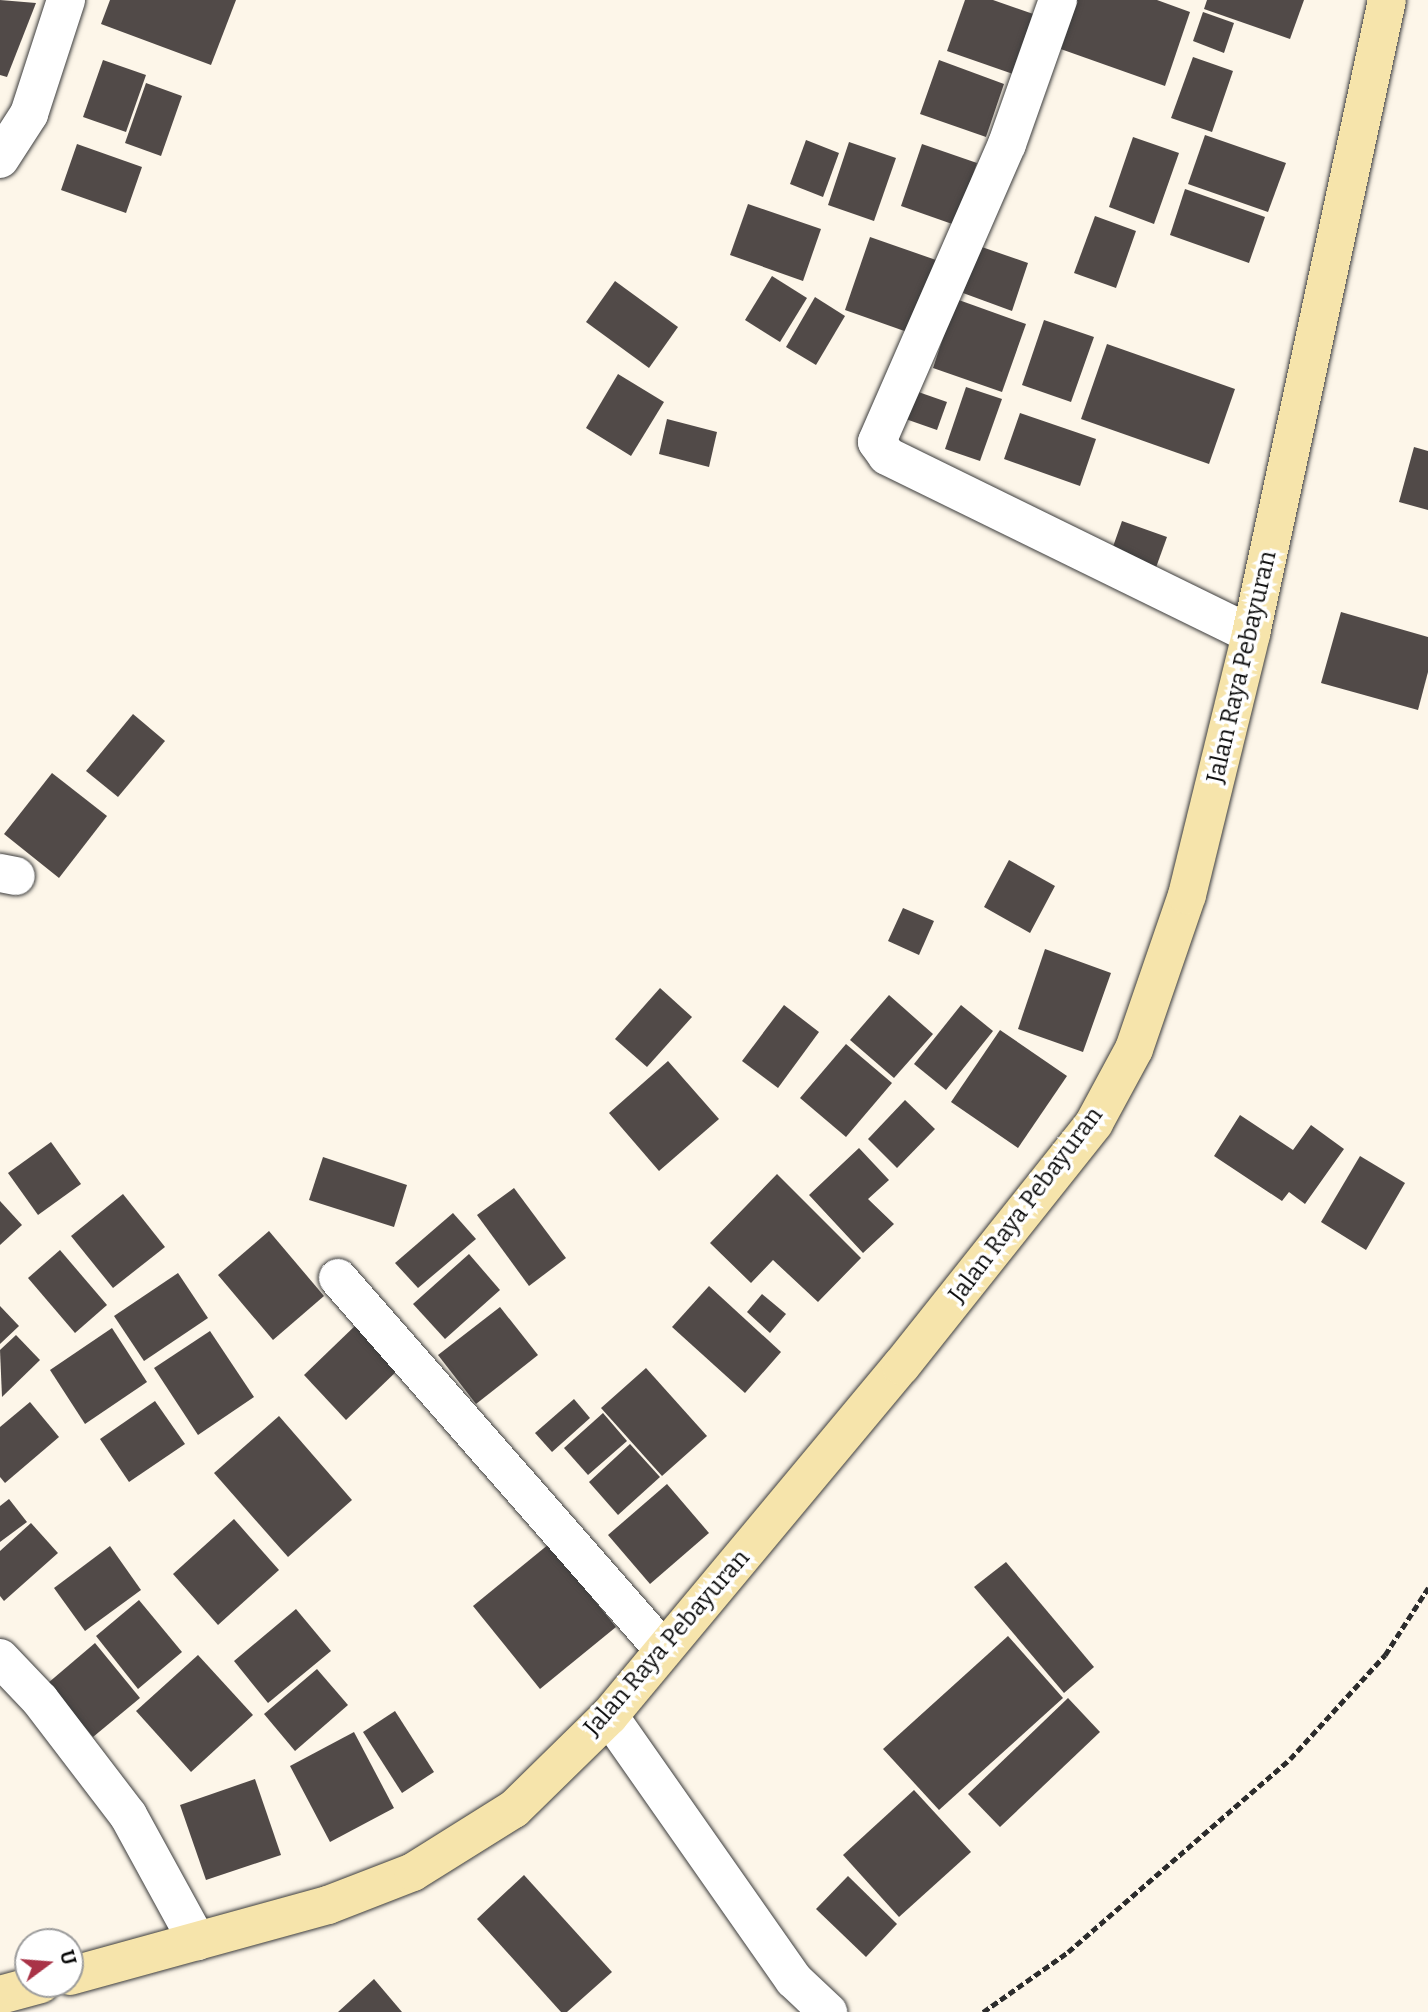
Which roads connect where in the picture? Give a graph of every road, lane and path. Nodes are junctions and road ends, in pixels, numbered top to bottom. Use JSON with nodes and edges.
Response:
{"nodes":[{"id":1,"x":66,"y":0,"type":"edge"},
{"id":2,"x":1058,"y":0,"type":"edge"},
{"id":3,"x":1383,"y":1,"type":"edge"},
{"id":4,"x":0,"y":159,"type":"edge"},
{"id":5,"x":1251,"y":634,"type":"junction"},
{"id":6,"x":338,"y":1278,"type":"dead end"},
{"id":7,"x":1428,"y":1588,"type":"edge"},
{"id":8,"x":663,"y":1649,"type":"junction"},
{"id":9,"x":0,"y":1658,"type":"edge"},
{"id":10,"x":609,"y":1716,"type":"junction"},
{"id":11,"x":197,"y":1941,"type":"junction"},
{"id":12,"x":84,"y":1972,"type":"edge"},
{"id":13,"x":828,"y":2012,"type":"edge"},
{"id":14,"x":983,"y":2012,"type":"edge"}],
"edges":[{"from":1,"to":4,"type":"street"},
{"from":2,"to":5,"type":"street"},
{"from":3,"to":5,"type":"main road","name":"Jalan Raya Pebayuran"},
{"from":5,"to":8,"type":"main road","name":"Jalan Raya Pebayuran"},
{"from":6,"to":8,"type":"street"},
{"from":7,"to":14,"type":"path"},
{"from":8,"to":10,"type":"main road","name":"Jalan Raya Pebayuran"},
{"from":9,"to":11,"type":"street"},
{"from":10,"to":11,"type":"main road","name":"Jalan Raya Pebayuran"},
{"from":10,"to":13,"type":"street"},
{"from":11,"to":12,"type":"main road","name":"Jalan Raya Pebayuran"}]}
